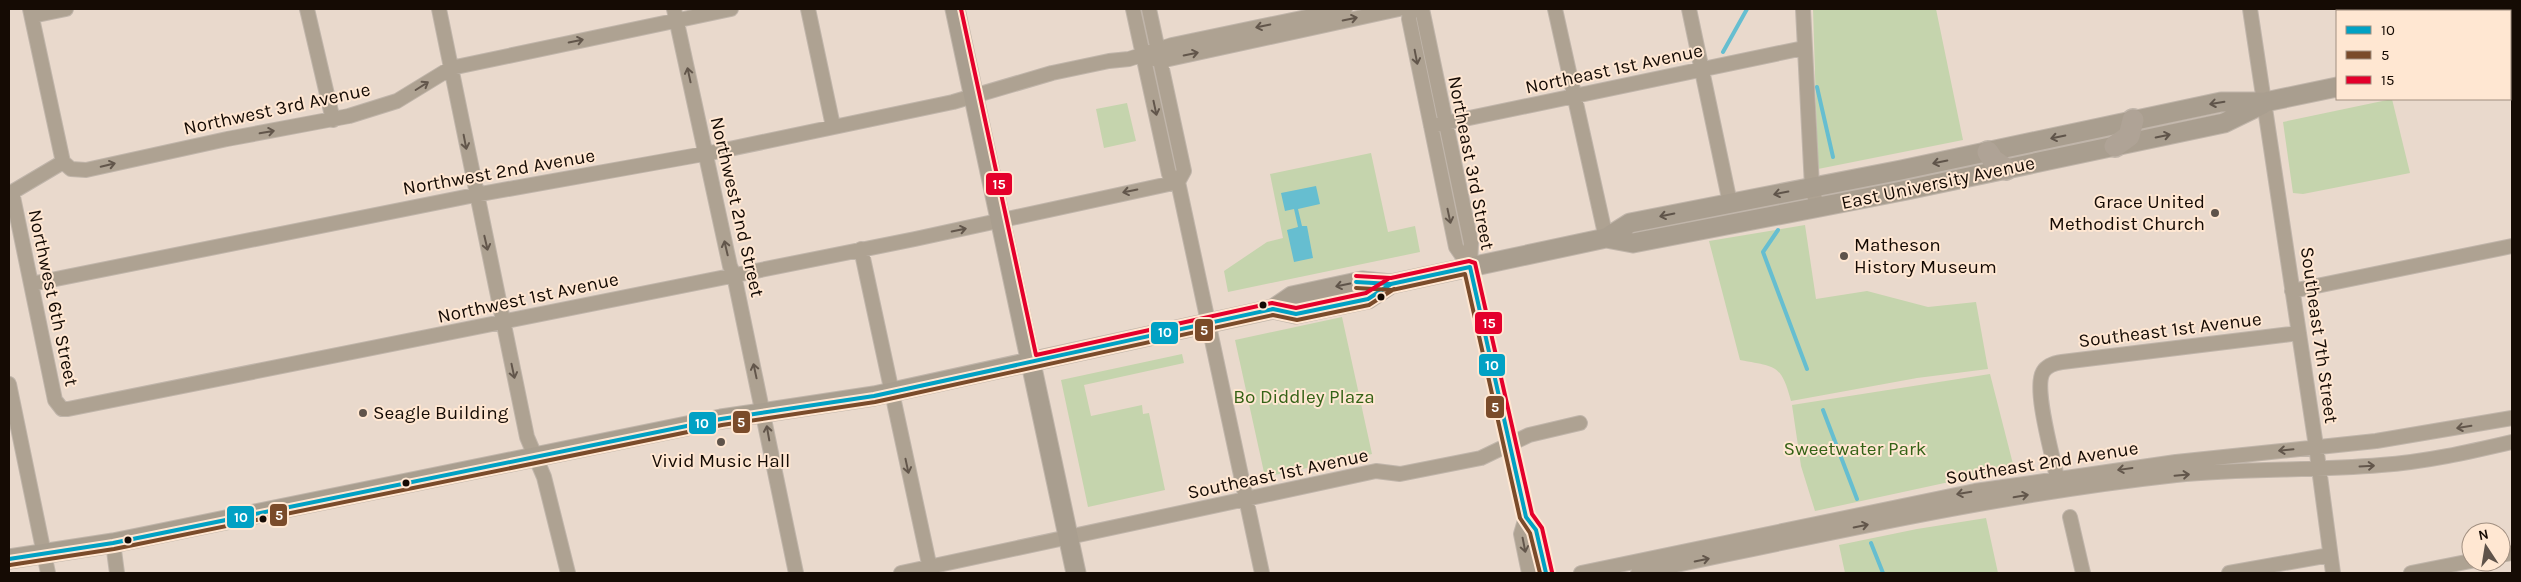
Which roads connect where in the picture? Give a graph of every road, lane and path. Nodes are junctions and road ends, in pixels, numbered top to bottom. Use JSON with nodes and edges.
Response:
{"nodes":[{"id":1,"x":66,"y":9,"type":"edge"},
{"id":2,"x":307,"y":9,"type":"edge"},
{"id":3,"x":439,"y":9,"type":"edge"},
{"id":4,"x":731,"y":9,"type":"edge"},
{"id":5,"x":808,"y":9,"type":"edge"},
{"id":6,"x":955,"y":9,"type":"edge"},
{"id":7,"x":1133,"y":9,"type":"edge"},
{"id":8,"x":1149,"y":9,"type":"edge"},
{"id":9,"x":1345,"y":9,"type":"edge"},
{"id":10,"x":1399,"y":9,"type":"edge"},
{"id":11,"x":1410,"y":9,"type":"edge"},
{"id":12,"x":1422,"y":9,"type":"edge"},
{"id":13,"x":1555,"y":9,"type":"edge"},
{"id":14,"x":1689,"y":9,"type":"edge"},
{"id":15,"x":1803,"y":9,"type":"edge"},
{"id":16,"x":2250,"y":9,"type":"edge"},
{"id":17,"x":31,"y":12,"type":"edge"},
{"id":18,"x":675,"y":14,"type":"edge"},
{"id":19,"x":1290,"y":20,"type":"edge"},
{"id":20,"x":1804,"y":48,"type":"junction"},
{"id":21,"x":1159,"y":55,"type":"junction"},
{"id":22,"x":1144,"y":56,"type":"junction"},
{"id":23,"x":450,"y":68,"type":"junction"},
{"id":24,"x":1701,"y":69,"type":"junction"},
{"id":25,"x":2336,"y":87,"type":"edge"},
{"id":26,"x":974,"y":95,"type":"junction"},
{"id":27,"x":1574,"y":97,"type":"junction"},
{"id":28,"x":2265,"y":102,"type":"junction"},
{"id":29,"x":332,"y":120,"type":"junction"},
{"id":30,"x":2133,"y":120,"type":"junction"},
{"id":31,"x":1446,"y":123,"type":"junction"},
{"id":32,"x":832,"y":126,"type":"junction"},
{"id":33,"x":1431,"y":126,"type":"junction"},
{"id":34,"x":2115,"y":146,"type":"junction"},
{"id":35,"x":1988,"y":152,"type":"junction"},
{"id":36,"x":705,"y":153,"type":"junction"},
{"id":37,"x":63,"y":162,"type":"junction"},
{"id":38,"x":2006,"y":169,"type":"junction"},
{"id":39,"x":1178,"y":182,"type":"junction"},
{"id":40,"x":1812,"y":187,"type":"junction"},
{"id":41,"x":10,"y":193,"type":"edge"},
{"id":42,"x":475,"y":195,"type":"junction"},
{"id":43,"x":1730,"y":203,"type":"junction"},
{"id":44,"x":1817,"y":207,"type":"junction"},
{"id":45,"x":1002,"y":220,"type":"junction"},
{"id":46,"x":1606,"y":238,"type":"junction"},
{"id":47,"x":2512,"y":246,"type":"edge"},
{"id":48,"x":861,"y":250,"type":"junction"},
{"id":49,"x":1470,"y":267,"type":"junction"},
{"id":50,"x":734,"y":275,"type":"junction"},
{"id":51,"x":31,"y":284,"type":"junction"},
{"id":52,"x":2292,"y":291,"type":"junction"},
{"id":53,"x":503,"y":323,"type":"junction"},
{"id":54,"x":1208,"y":323,"type":"junction"},
{"id":55,"x":2298,"y":333,"type":"junction"},
{"id":56,"x":1031,"y":362,"type":"junction"},
{"id":57,"x":9,"y":384,"type":"edge"},
{"id":58,"x":891,"y":392,"type":"junction"},
{"id":59,"x":62,"y":409,"type":"joint"},
{"id":60,"x":764,"y":413,"type":"junction"},
{"id":61,"x":2512,"y":418,"type":"edge"},
{"id":62,"x":1580,"y":423,"type":"dead end"},
{"id":63,"x":2512,"y":442,"type":"edge"},
{"id":64,"x":1510,"y":445,"type":"junction"},
{"id":65,"x":2316,"y":446,"type":"junction"},
{"id":66,"x":536,"y":457,"type":"junction"},
{"id":67,"x":2318,"y":469,"type":"junction"},
{"id":68,"x":2061,"y":483,"type":"junction"},
{"id":69,"x":1246,"y":499,"type":"junction"},
{"id":70,"x":1526,"y":517,"type":"junction"},
{"id":71,"x":2070,"y":517,"type":"dead end"},
{"id":72,"x":1068,"y":537,"type":"junction"},
{"id":73,"x":113,"y":543,"type":"junction"},
{"id":74,"x":44,"y":552,"type":"junction"},
{"id":75,"x":2330,"y":555,"type":"junction"},
{"id":76,"x":9,"y":559,"type":"edge"},
{"id":77,"x":2461,"y":563,"type":"edge"},
{"id":78,"x":1677,"y":564,"type":"edge"},
{"id":79,"x":1623,"y":569,"type":"edge"},
{"id":80,"x":930,"y":570,"type":"edge"},
{"id":81,"x":48,"y":573,"type":"edge"},
{"id":82,"x":117,"y":573,"type":"edge"},
{"id":83,"x":568,"y":573,"type":"edge"},
{"id":84,"x":796,"y":573,"type":"edge"},
{"id":85,"x":900,"y":573,"type":"edge"},
{"id":86,"x":1076,"y":573,"type":"edge"},
{"id":87,"x":1262,"y":573,"type":"edge"},
{"id":88,"x":1529,"y":573,"type":"edge"},
{"id":89,"x":1546,"y":573,"type":"edge"},
{"id":90,"x":1582,"y":573,"type":"edge"},
{"id":91,"x":1638,"y":573,"type":"edge"},
{"id":92,"x":2083,"y":573,"type":"edge"},
{"id":93,"x":2229,"y":573,"type":"edge"},
{"id":94,"x":2333,"y":573,"type":"edge"},
{"id":95,"x":2411,"y":573,"type":"edge"}],
"edges":[{"from":1,"to":17,"type":"street"},
{"from":2,"to":29,"type":"street"},
{"from":3,"to":23,"type":"street"},
{"from":4,"to":18,"type":"street","name":"Northwest 3rd Avenue"},
{"from":5,"to":32,"type":"street"},
{"from":6,"to":26,"type":"main road"},
{"from":7,"to":22,"type":"street"},
{"from":8,"to":21,"type":"street"},
{"from":9,"to":19,"type":"street"},
{"from":19,"to":10,"type":"street","one_way":true},
{"from":11,"to":33,"type":"street","name":"Northeast 3rd Street","one_way":true},
{"from":12,"to":31,"type":"street","name":"Northeast 3rd Street"},
{"from":13,"to":27,"type":"street"},
{"from":14,"to":24,"type":"street"},
{"from":15,"to":20,"type":"street"},
{"from":16,"to":28,"type":"street","name":"Southeast 7th Street"},
{"from":17,"to":37,"type":"street"},
{"from":23,"to":18,"type":"street","name":"Northwest 3rd Avenue","one_way":true},
{"from":36,"to":18,"type":"street","name":"Northwest 2nd Street","one_way":true},
{"from":19,"to":21,"type":"street"},
{"from":20,"to":24,"type":"street","name":"Northeast 1st Avenue"},
{"from":20,"to":40,"type":"street"},
{"from":21,"to":22,"type":"street"},
{"from":21,"to":39,"type":"street"},
{"from":22,"to":26,"type":"street","name":"Northwest 2nd Avenue"},
{"from":22,"to":39,"type":"street","one_way":true},
{"from":29,"to":23,"type":"street","name":"Northwest 3rd Avenue","one_way":true},
{"from":23,"to":42,"type":"street","one_way":true},
{"from":24,"to":27,"type":"street","name":"Northeast 1st Avenue"},
{"from":24,"to":43,"type":"street"},
{"from":25,"to":28,"type":"main road","name":"East University Avenue"},
{"from":26,"to":32,"type":"street","name":"Northwest 2nd Avenue"},
{"from":26,"to":45,"type":"main road"},
{"from":27,"to":31,"type":"street","name":"Northeast 1st Avenue"},
{"from":27,"to":46,"type":"street"},
{"from":28,"to":30,"type":"main road","name":"East University Avenue","one_way":true},
{"from":34,"to":28,"type":"main road","name":"East University Avenue","one_way":true},
{"from":28,"to":52,"type":"street","name":"Southeast 7th Street"},
{"from":37,"to":29,"type":"street","name":"Northwest 3rd Avenue","one_way":true},
{"from":30,"to":34,"type":"highway"},
{"from":30,"to":35,"type":"main road","name":"East University Avenue","one_way":true},
{"from":31,"to":33,"type":"street","name":"Northeast 1st Avenue"},
{"from":31,"to":49,"type":"street","name":"Northeast 3rd Street"},
{"from":32,"to":36,"type":"street","name":"Northwest 2nd Avenue"},
{"from":33,"to":49,"type":"street","name":"Northeast 3rd Street","one_way":true},
{"from":34,"to":38,"type":"main road","name":"East University Avenue"},
{"from":35,"to":38,"type":"highway"},
{"from":35,"to":40,"type":"main road","name":"East University Avenue","one_way":true},
{"from":36,"to":42,"type":"street","name":"Northwest 2nd Avenue"},
{"from":50,"to":36,"type":"street","name":"Northwest 2nd Street","one_way":true},
{"from":37,"to":41,"type":"street"},
{"from":38,"to":44,"type":"main road","name":"East University Avenue"},
{"from":39,"to":45,"type":"street","one_way":true},
{"from":39,"to":54,"type":"street"},
{"from":40,"to":43,"type":"main road","name":"East University Avenue","one_way":true},
{"from":40,"to":44,"type":"street"},
{"from":41,"to":51,"type":"street","name":"Northwest 6th Street"},
{"from":42,"to":51,"type":"street","name":"Northwest 2nd Avenue"},
{"from":42,"to":53,"type":"street","one_way":true},
{"from":43,"to":46,"type":"main road","name":"East University Avenue","one_way":true},
{"from":44,"to":46,"type":"main road","name":"East University Avenue"},
{"from":48,"to":45,"type":"street","name":"Northwest 1st Avenue","one_way":true},
{"from":45,"to":56,"type":"main road"},
{"from":46,"to":49,"type":"main road","name":"East University Avenue"},
{"from":47,"to":52,"type":"street"},
{"from":48,"to":50,"type":"street","name":"Northwest 1st Avenue"},
{"from":48,"to":58,"type":"street"},
{"from":49,"to":54,"type":"main road","name":"East University Avenue"},
{"from":49,"to":64,"type":"street"},
{"from":50,"to":53,"type":"street","name":"Northwest 1st Avenue"},
{"from":60,"to":50,"type":"street","name":"Northwest 2nd Street","one_way":true},
{"from":51,"to":59,"type":"street","name":"Northwest 6th Street"},
{"from":52,"to":55,"type":"street","name":"Southeast 7th Street"},
{"from":53,"to":59,"type":"street","name":"Northwest 1st Avenue"},
{"from":53,"to":66,"type":"street","one_way":true},
{"from":54,"to":56,"type":"main road","name":"East University Avenue"},
{"from":54,"to":69,"type":"street"},
{"from":55,"to":65,"type":"street","name":"Southeast 7th Street"},
{"from":55,"to":68,"type":"street","name":"Southeast 1st Avenue"},
{"from":56,"to":58,"type":"main road","name":"East University Avenue"},
{"from":56,"to":72,"type":"main road"},
{"from":57,"to":74,"type":"street"},
{"from":58,"to":60,"type":"main road","name":"East University Avenue"},
{"from":58,"to":80,"type":"street","one_way":true},
{"from":60,"to":66,"type":"main road","name":"East University Avenue"},
{"from":84,"to":60,"type":"street","name":"Northwest 2nd Street","one_way":true},
{"from":61,"to":65,"type":"street","name":"Southeast 2nd Avenue","one_way":true},
{"from":62,"to":64,"type":"street","name":"Southeast 1st Avenue"},
{"from":67,"to":63,"type":"street","name":"Southeast 2nd Avenue","one_way":true},
{"from":64,"to":69,"type":"street","name":"Southeast 1st Avenue"},
{"from":64,"to":70,"type":"street"},
{"from":65,"to":67,"type":"street","name":"Southeast 7th Street"},
{"from":65,"to":68,"type":"street","name":"Southeast 2nd Avenue","one_way":true},
{"from":66,"to":73,"type":"main road","name":"East University Avenue"},
{"from":66,"to":83,"type":"street"},
{"from":68,"to":67,"type":"street","name":"Southeast 2nd Avenue","one_way":true},
{"from":67,"to":75,"type":"street","name":"Southeast 7th Street"},
{"from":68,"to":78,"type":"street","name":"Southeast 2nd Avenue"},
{"from":69,"to":72,"type":"street","name":"Southeast 1st Avenue"},
{"from":69,"to":87,"type":"street"},
{"from":70,"to":88,"type":"street","one_way":true},
{"from":70,"to":89,"type":"street"},
{"from":71,"to":92,"type":"street"},
{"from":72,"to":80,"type":"street","name":"Southeast 1st Avenue"},
{"from":72,"to":86,"type":"main road"},
{"from":73,"to":74,"type":"main road","name":"East University Avenue"},
{"from":73,"to":82,"type":"street"},
{"from":74,"to":76,"type":"main road","name":"East University Avenue"},
{"from":74,"to":81,"type":"street"},
{"from":75,"to":93,"type":"street"},
{"from":75,"to":94,"type":"street","name":"Southeast 7th Street"},
{"from":77,"to":95,"type":"street"},
{"from":78,"to":79,"type":"street","name":"Southeast 2nd Avenue"},
{"from":78,"to":91,"type":"street","name":"Southeast 2nd Avenue"},
{"from":79,"to":90,"type":"street","name":"Southeast 2nd Avenue"},
{"from":80,"to":85,"type":"street","name":"Southeast 1st Avenue"}]}
